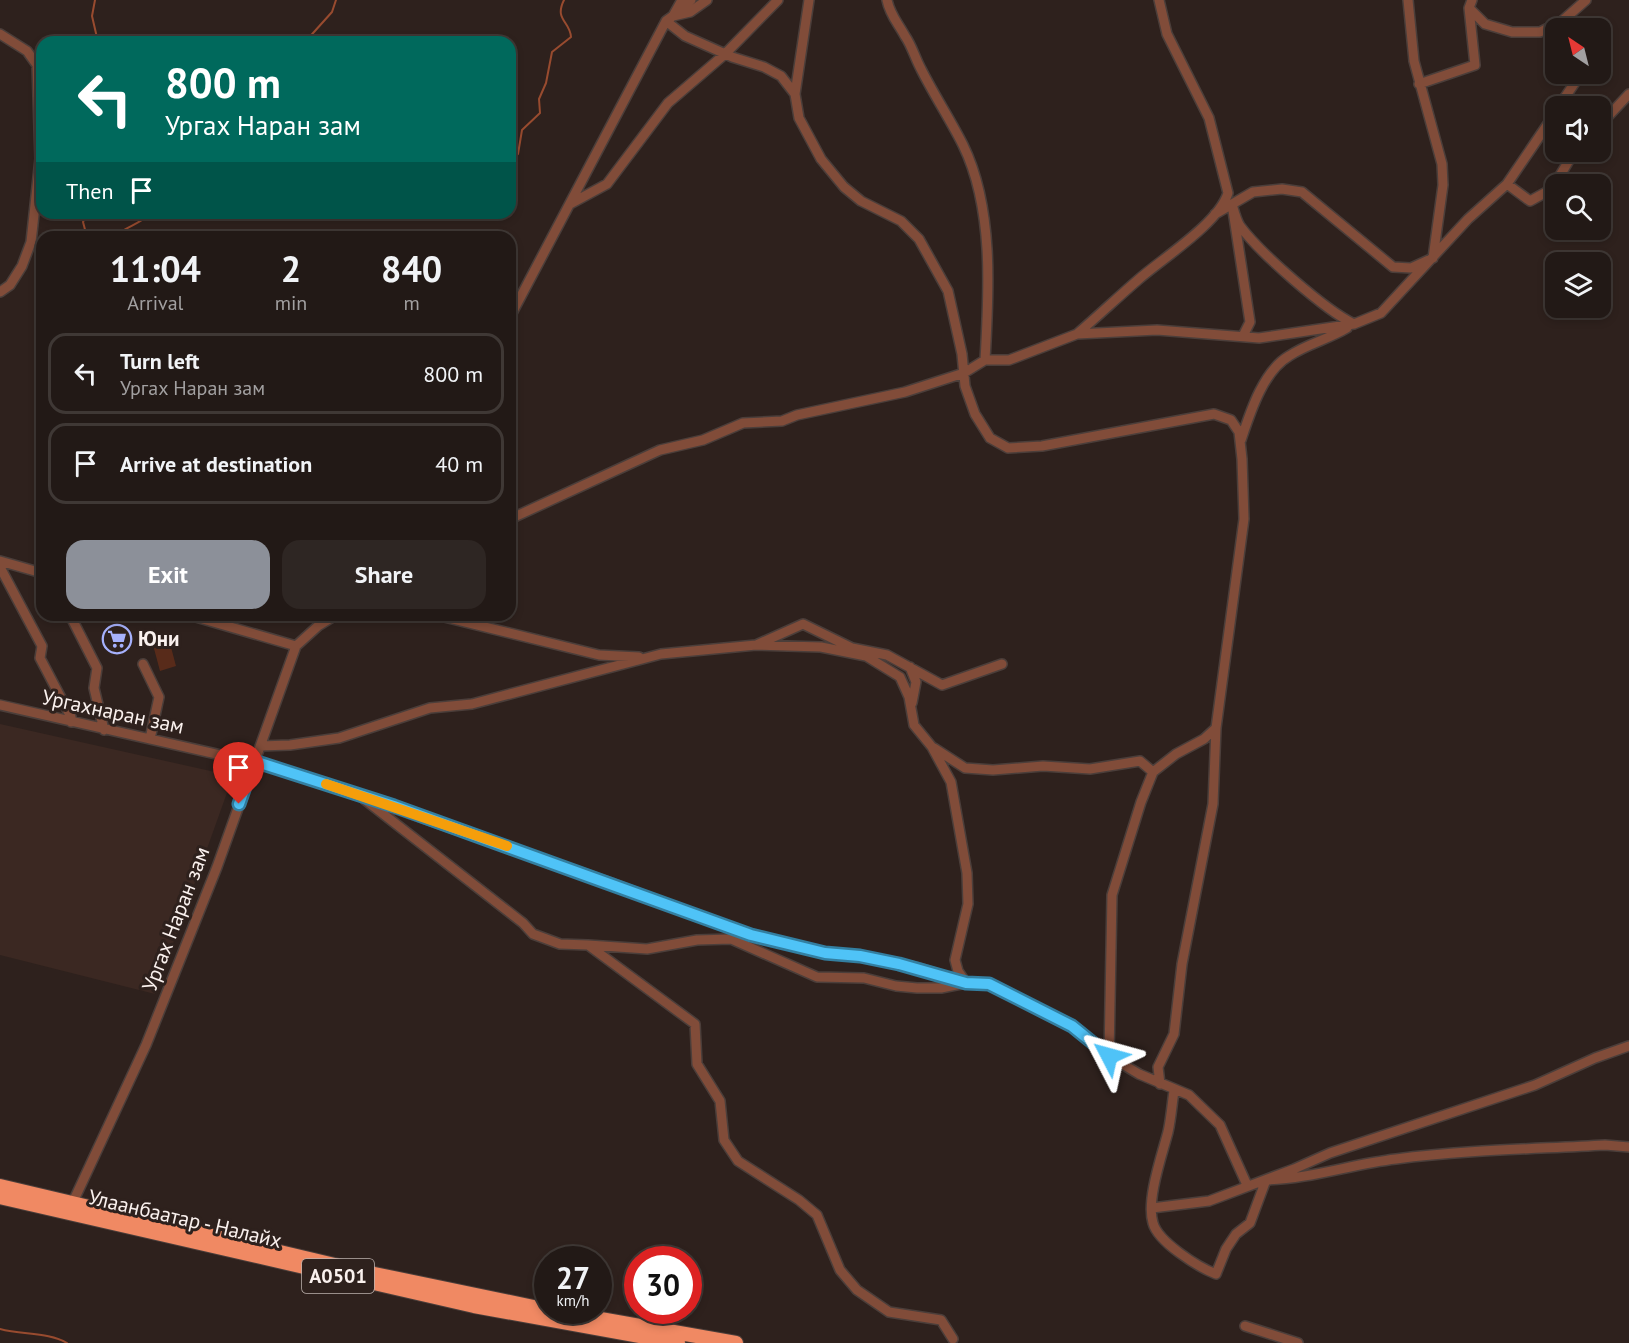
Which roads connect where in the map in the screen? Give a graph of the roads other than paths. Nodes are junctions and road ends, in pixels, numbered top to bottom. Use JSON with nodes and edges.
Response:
{"nodes":[{"id":1,"x":682,"y":0,"type":"edge"},
{"id":2,"x":691,"y":0,"type":"edge"},
{"id":3,"x":707,"y":0,"type":"edge"},
{"id":4,"x":778,"y":0,"type":"edge"},
{"id":5,"x":809,"y":0,"type":"edge"},
{"id":6,"x":887,"y":0,"type":"edge"},
{"id":7,"x":1159,"y":0,"type":"edge"},
{"id":8,"x":1408,"y":0,"type":"edge"},
{"id":9,"x":1587,"y":0,"type":"edge"},
{"id":10,"x":1471,"y":4,"type":"edge"},
{"id":11,"x":669,"y":19,"type":"junction"},
{"id":12,"x":0,"y":34,"type":"edge"},
{"id":13,"x":725,"y":54,"type":"junction"},
{"id":14,"x":36,"y":64,"type":"edge"},
{"id":15,"x":1419,"y":84,"type":"junction"},
{"id":16,"x":795,"y":94,"type":"junction"},
{"id":17,"x":1629,"y":94,"type":"edge"},
{"id":18,"x":1611,"y":113,"type":"edge"},
{"id":19,"x":1545,"y":128,"type":"edge"},
{"id":20,"x":1568,"y":162,"type":"edge"},
{"id":21,"x":1506,"y":184,"type":"junction"},
{"id":22,"x":36,"y":196,"type":"edge"},
{"id":23,"x":570,"y":204,"type":"junction"},
{"id":24,"x":1232,"y":204,"type":"junction"},
{"id":25,"x":1215,"y":214,"type":"junction"},
{"id":26,"x":1432,"y":258,"type":"junction"},
{"id":27,"x":0,"y":292,"type":"edge"},
{"id":28,"x":516,"y":306,"type":"edge"},
{"id":29,"x":1354,"y":324,"type":"junction"},
{"id":30,"x":1077,"y":334,"type":"junction"},
{"id":31,"x":1243,"y":336,"type":"junction"},
{"id":32,"x":985,"y":360,"type":"junction"},
{"id":33,"x":964,"y":373,"type":"junction"},
{"id":34,"x":1240,"y":442,"type":"junction"},
{"id":35,"x":516,"y":516,"type":"edge"},
{"id":36,"x":0,"y":561,"type":"edge"},
{"id":37,"x":0,"y":567,"type":"edge"},
{"id":38,"x":36,"y":571,"type":"edge"},
{"id":39,"x":73,"y":621,"type":"edge"},
{"id":40,"x":210,"y":621,"type":"edge"},
{"id":41,"x":326,"y":621,"type":"edge"},
{"id":42,"x":460,"y":621,"type":"edge"},
{"id":43,"x":756,"y":645,"type":"junction"},
{"id":44,"x":296,"y":646,"type":"junction"},
{"id":45,"x":866,"y":656,"type":"junction"},
{"id":46,"x":647,"y":657,"type":"junction"},
{"id":47,"x":143,"y":664,"type":"dead end"},
{"id":48,"x":1002,"y":664,"type":"dead end"},
{"id":49,"x":909,"y":667,"type":"junction"},
{"id":50,"x":0,"y":697,"type":"edge"},
{"id":51,"x":3,"y":706,"type":"edge"},
{"id":52,"x":911,"y":708,"type":"junction"},
{"id":53,"x":70,"y":722,"type":"junction"},
{"id":54,"x":1216,"y":728,"type":"junction"},
{"id":55,"x":104,"y":730,"type":"junction"},
{"id":56,"x":150,"y":739,"type":"junction"},
{"id":57,"x":260,"y":746,"type":"junction"},
{"id":58,"x":932,"y":747,"type":"junction"},
{"id":59,"x":254,"y":761,"type":"junction"},
{"id":60,"x":1153,"y":772,"type":"junction"},
{"id":61,"x":361,"y":796,"type":"junction"},
{"id":62,"x":588,"y":945,"type":"junction"},
{"id":63,"x":966,"y":983,"type":"junction"},
{"id":64,"x":1629,"y":1046,"type":"edge"},
{"id":65,"x":1109,"y":1056,"type":"junction"},
{"id":66,"x":1160,"y":1084,"type":"junction"},
{"id":67,"x":1174,"y":1091,"type":"junction"},
{"id":68,"x":1629,"y":1148,"type":"edge"},
{"id":69,"x":1266,"y":1180,"type":"junction"},
{"id":70,"x":1247,"y":1185,"type":"junction"},
{"id":71,"x":0,"y":1186,"type":"edge"},
{"id":72,"x":0,"y":1197,"type":"edge"},
{"id":73,"x":73,"y":1202,"type":"junction"},
{"id":74,"x":1152,"y":1208,"type":"junction"},
{"id":75,"x":534,"y":1307,"type":"edge"},
{"id":76,"x":612,"y":1321,"type":"edge"},
{"id":77,"x":1245,"y":1326,"type":"dead end"},
{"id":78,"x":953,"y":1338,"type":"dead end"},
{"id":79,"x":678,"y":1343,"type":"edge"},
{"id":80,"x":736,"y":1343,"type":"edge"},
{"id":81,"x":1300,"y":1343,"type":"edge"}],
"edges":[{"from":1,"to":11,"type":"street"},
{"from":2,"to":11,"type":"street"},
{"from":3,"to":11,"type":"street"},
{"from":4,"to":13,"type":"street"},
{"from":5,"to":16,"type":"street"},
{"from":6,"to":32,"type":"street"},
{"from":7,"to":25,"type":"street"},
{"from":8,"to":15,"type":"street"},
{"from":9,"to":10,"type":"street"},
{"from":10,"to":15,"type":"street"},
{"from":11,"to":13,"type":"street"},
{"from":11,"to":23,"type":"street"},
{"from":12,"to":14,"type":"street"},
{"from":13,"to":16,"type":"street"},
{"from":13,"to":23,"type":"street"},
{"from":15,"to":26,"type":"street"},
{"from":16,"to":33,"type":"street"},
{"from":17,"to":18,"type":"street"},
{"from":19,"to":21,"type":"street"},
{"from":20,"to":21,"type":"street"},
{"from":21,"to":26,"type":"street"},
{"from":22,"to":27,"type":"street"},
{"from":23,"to":28,"type":"street"},
{"from":24,"to":25,"type":"street"},
{"from":24,"to":26,"type":"street"},
{"from":24,"to":29,"type":"street"},
{"from":24,"to":31,"type":"street"},
{"from":25,"to":30,"type":"street"},
{"from":26,"to":29,"type":"street"},
{"from":29,"to":31,"type":"street"},
{"from":29,"to":34,"type":"street"},
{"from":30,"to":31,"type":"street"},
{"from":30,"to":32,"type":"street"},
{"from":32,"to":33,"type":"street"},
{"from":33,"to":34,"type":"street"},
{"from":33,"to":35,"type":"street"},
{"from":34,"to":54,"type":"street"},
{"from":36,"to":38,"type":"street"},
{"from":37,"to":53,"type":"street"},
{"from":39,"to":55,"type":"street"},
{"from":40,"to":44,"type":"street"},
{"from":41,"to":44,"type":"street"},
{"from":42,"to":46,"type":"street"},
{"from":43,"to":45,"type":"street"},
{"from":43,"to":46,"type":"street"},
{"from":43,"to":49,"type":"street"},
{"from":44,"to":57,"type":"street","name":"Ургах Наран зам"},
{"from":45,"to":49,"type":"street"},
{"from":45,"to":52,"type":"street"},
{"from":46,"to":57,"type":"street"},
{"from":47,"to":56,"type":"street"},
{"from":48,"to":49,"type":"street"},
{"from":49,"to":52,"type":"street"},
{"from":50,"to":51,"type":"street"},
{"from":51,"to":53,"type":"street","name":"Ургахнаран зам"},
{"from":52,"to":58,"type":"street"},
{"from":53,"to":55,"type":"street","name":"Ургахнаран зам"},
{"from":54,"to":60,"type":"street"},
{"from":54,"to":66,"type":"street"},
{"from":55,"to":56,"type":"street","name":"Ургахнаран зам"},
{"from":56,"to":59,"type":"street","name":"Ургахнаран зам"},
{"from":57,"to":59,"type":"street","name":"Ургах Наран зам"},
{"from":58,"to":60,"type":"street"},
{"from":58,"to":63,"type":"street"},
{"from":59,"to":61,"type":"street","name":"Ургахнаран зам"},
{"from":59,"to":73,"type":"street","name":"Ургах Наран зам"},
{"from":60,"to":65,"type":"street"},
{"from":61,"to":62,"type":"street"},
{"from":61,"to":63,"type":"street","name":"Ургахнаран зам"},
{"from":62,"to":63,"type":"street"},
{"from":62,"to":78,"type":"street"},
{"from":63,"to":65,"type":"street"},
{"from":64,"to":69,"type":"street"},
{"from":65,"to":66,"type":"street"},
{"from":66,"to":67,"type":"street"},
{"from":67,"to":70,"type":"street"},
{"from":67,"to":74,"type":"street"},
{"from":68,"to":69,"type":"street"},
{"from":69,"to":70,"type":"street"},
{"from":69,"to":74,"type":"street"},
{"from":70,"to":74,"type":"street"},
{"from":71,"to":73,"type":"highway","number":"A0501"},
{"from":72,"to":79,"type":"highway","name":"Улаанбаатар - Налайх","number":"A0501"},
{"from":73,"to":75,"type":"highway","name":"Улаанбаатар - Налайх","number":"A0501"},
{"from":76,"to":80,"type":"highway"},
{"from":77,"to":81,"type":"street"}]}
